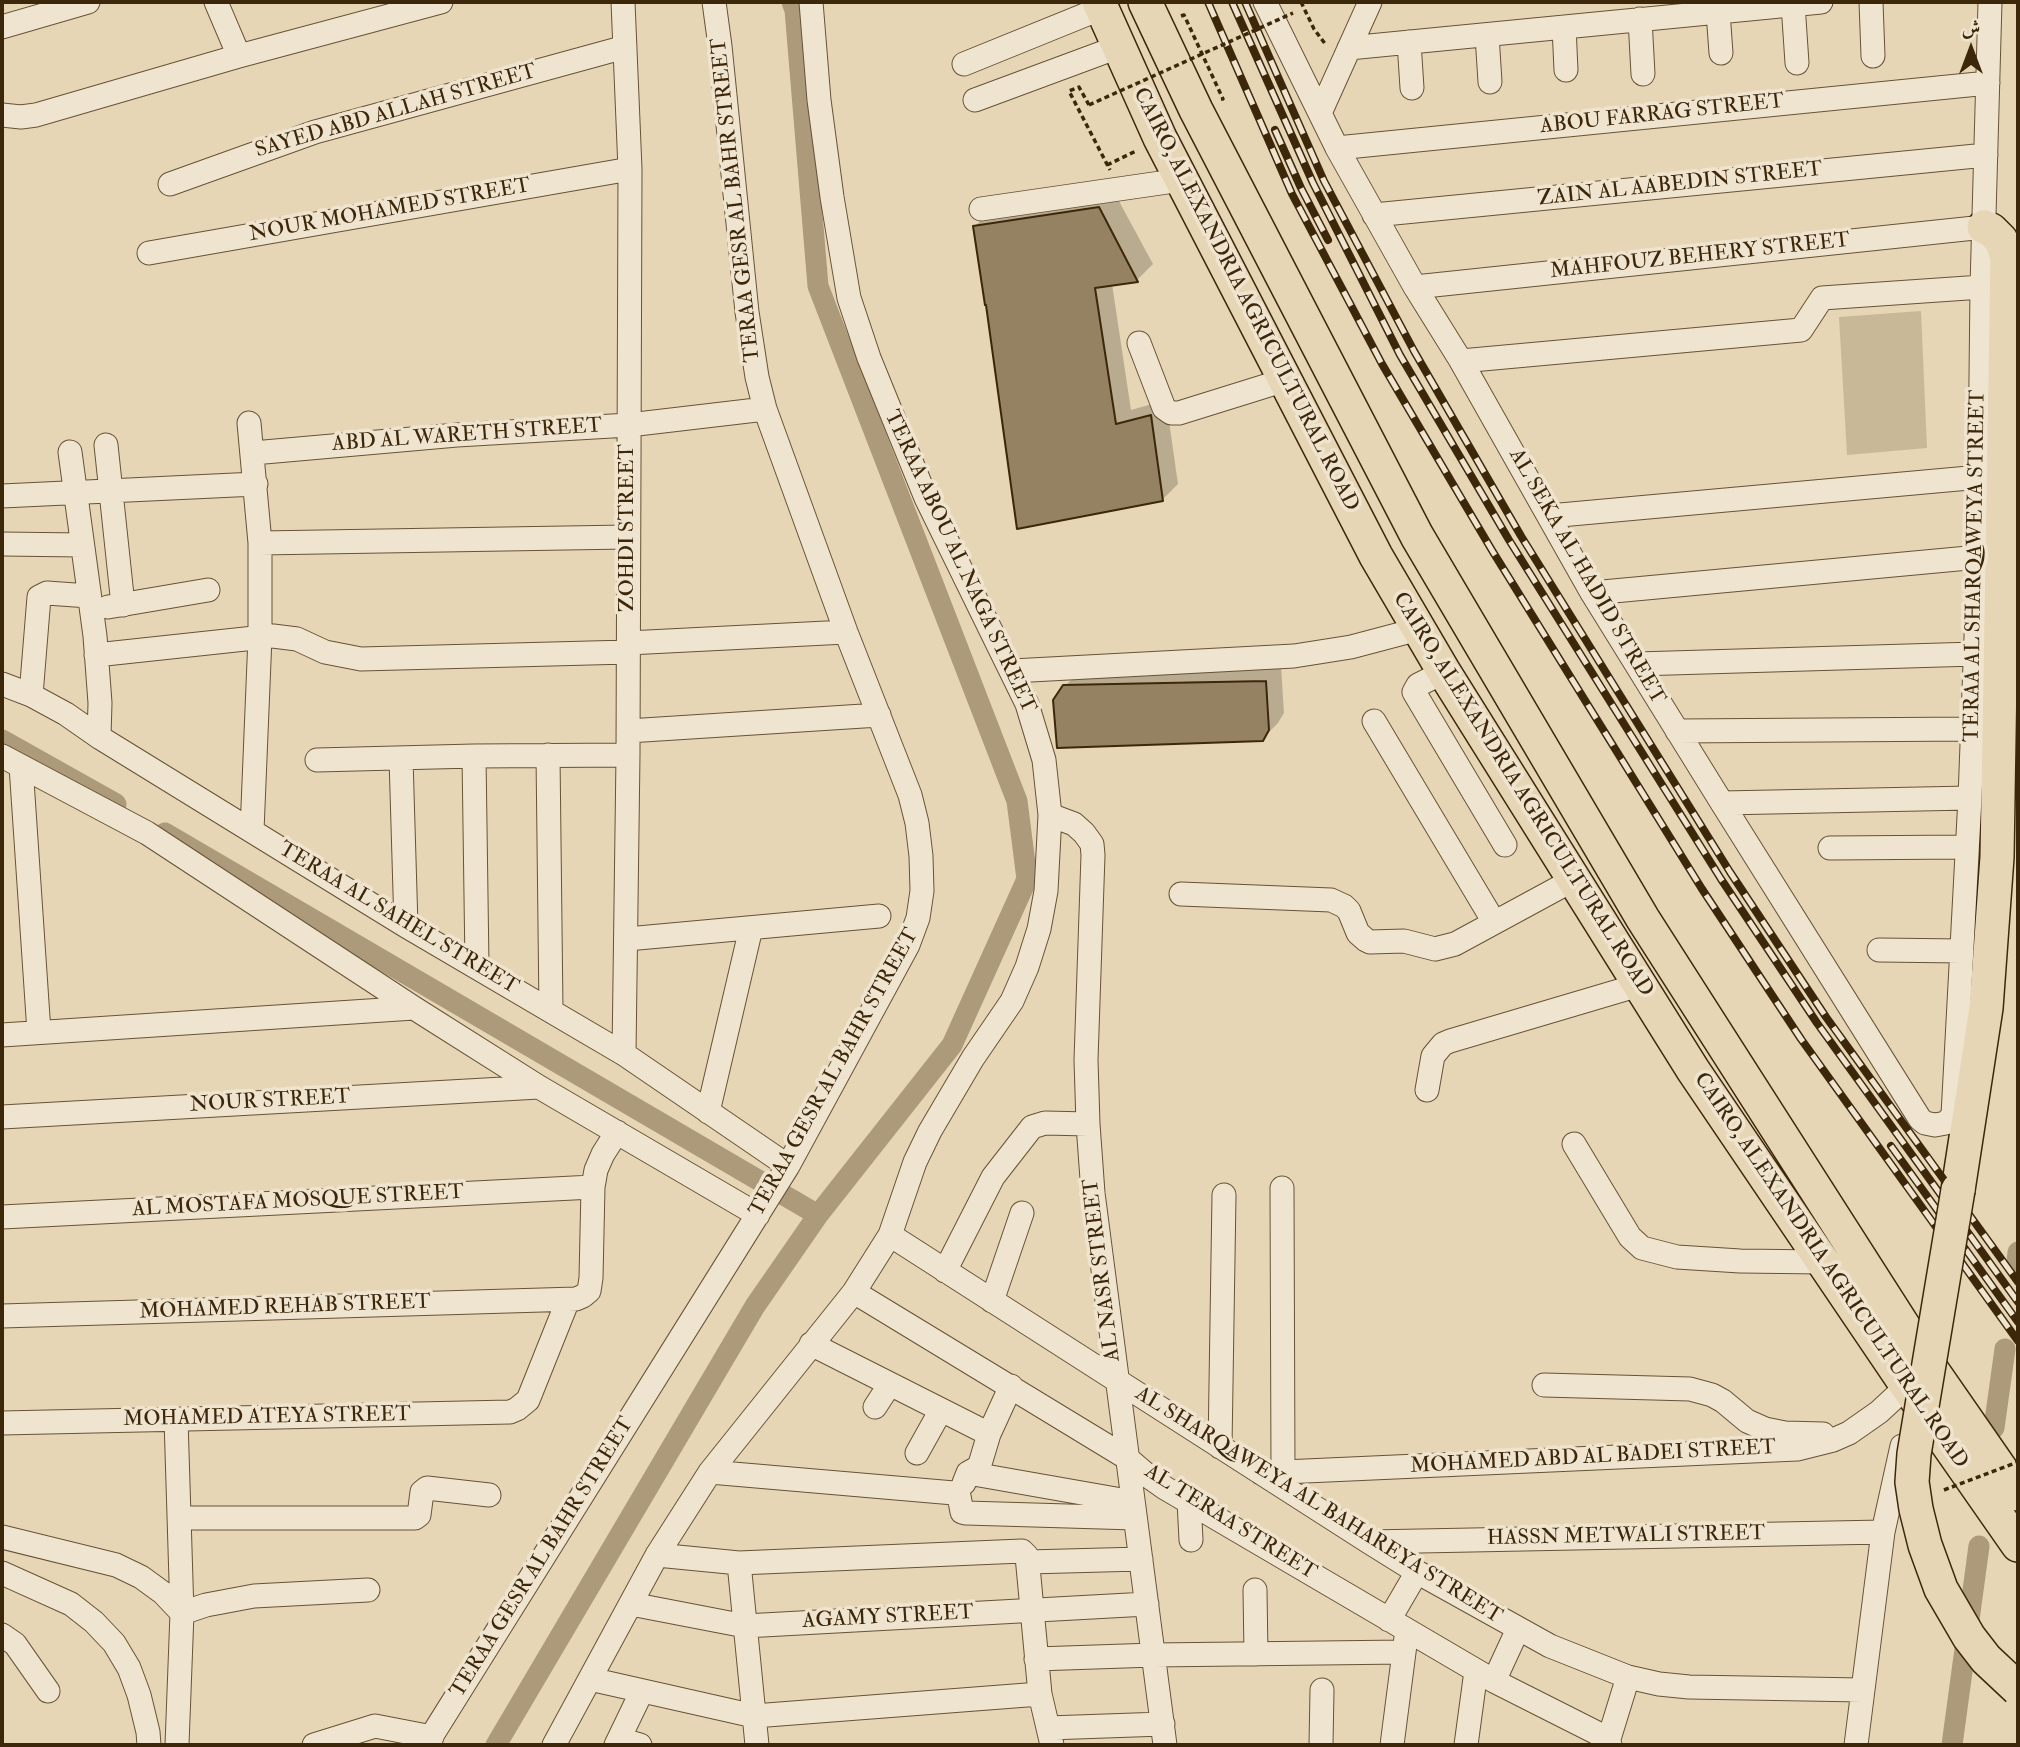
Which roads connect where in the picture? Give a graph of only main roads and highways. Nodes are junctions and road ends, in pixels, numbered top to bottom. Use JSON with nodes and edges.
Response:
{"nodes":[{"id":1,"x":1145,"y":2,"type":"edge"},
{"id":2,"x":1100,"y":5,"type":"edge"},
{"id":3,"x":1984,"y":227,"type":"road end"},
{"id":4,"x":2018,"y":1494,"type":"edge"},
{"id":5,"x":2018,"y":1545,"type":"edge"},
{"id":6,"x":2018,"y":1689,"type":"edge"}],
"edges":[{"from":1,"to":4,"type":"highway","name":"CAIRO, ALEXANDRIA AGRICULTURAL ROAD"},
{"from":2,"to":5,"type":"highway","name":"CAIRO, ALEXANDRIA AGRICULTURAL ROAD"},
{"from":3,"to":6,"type":"highway","bridge":true}]}
